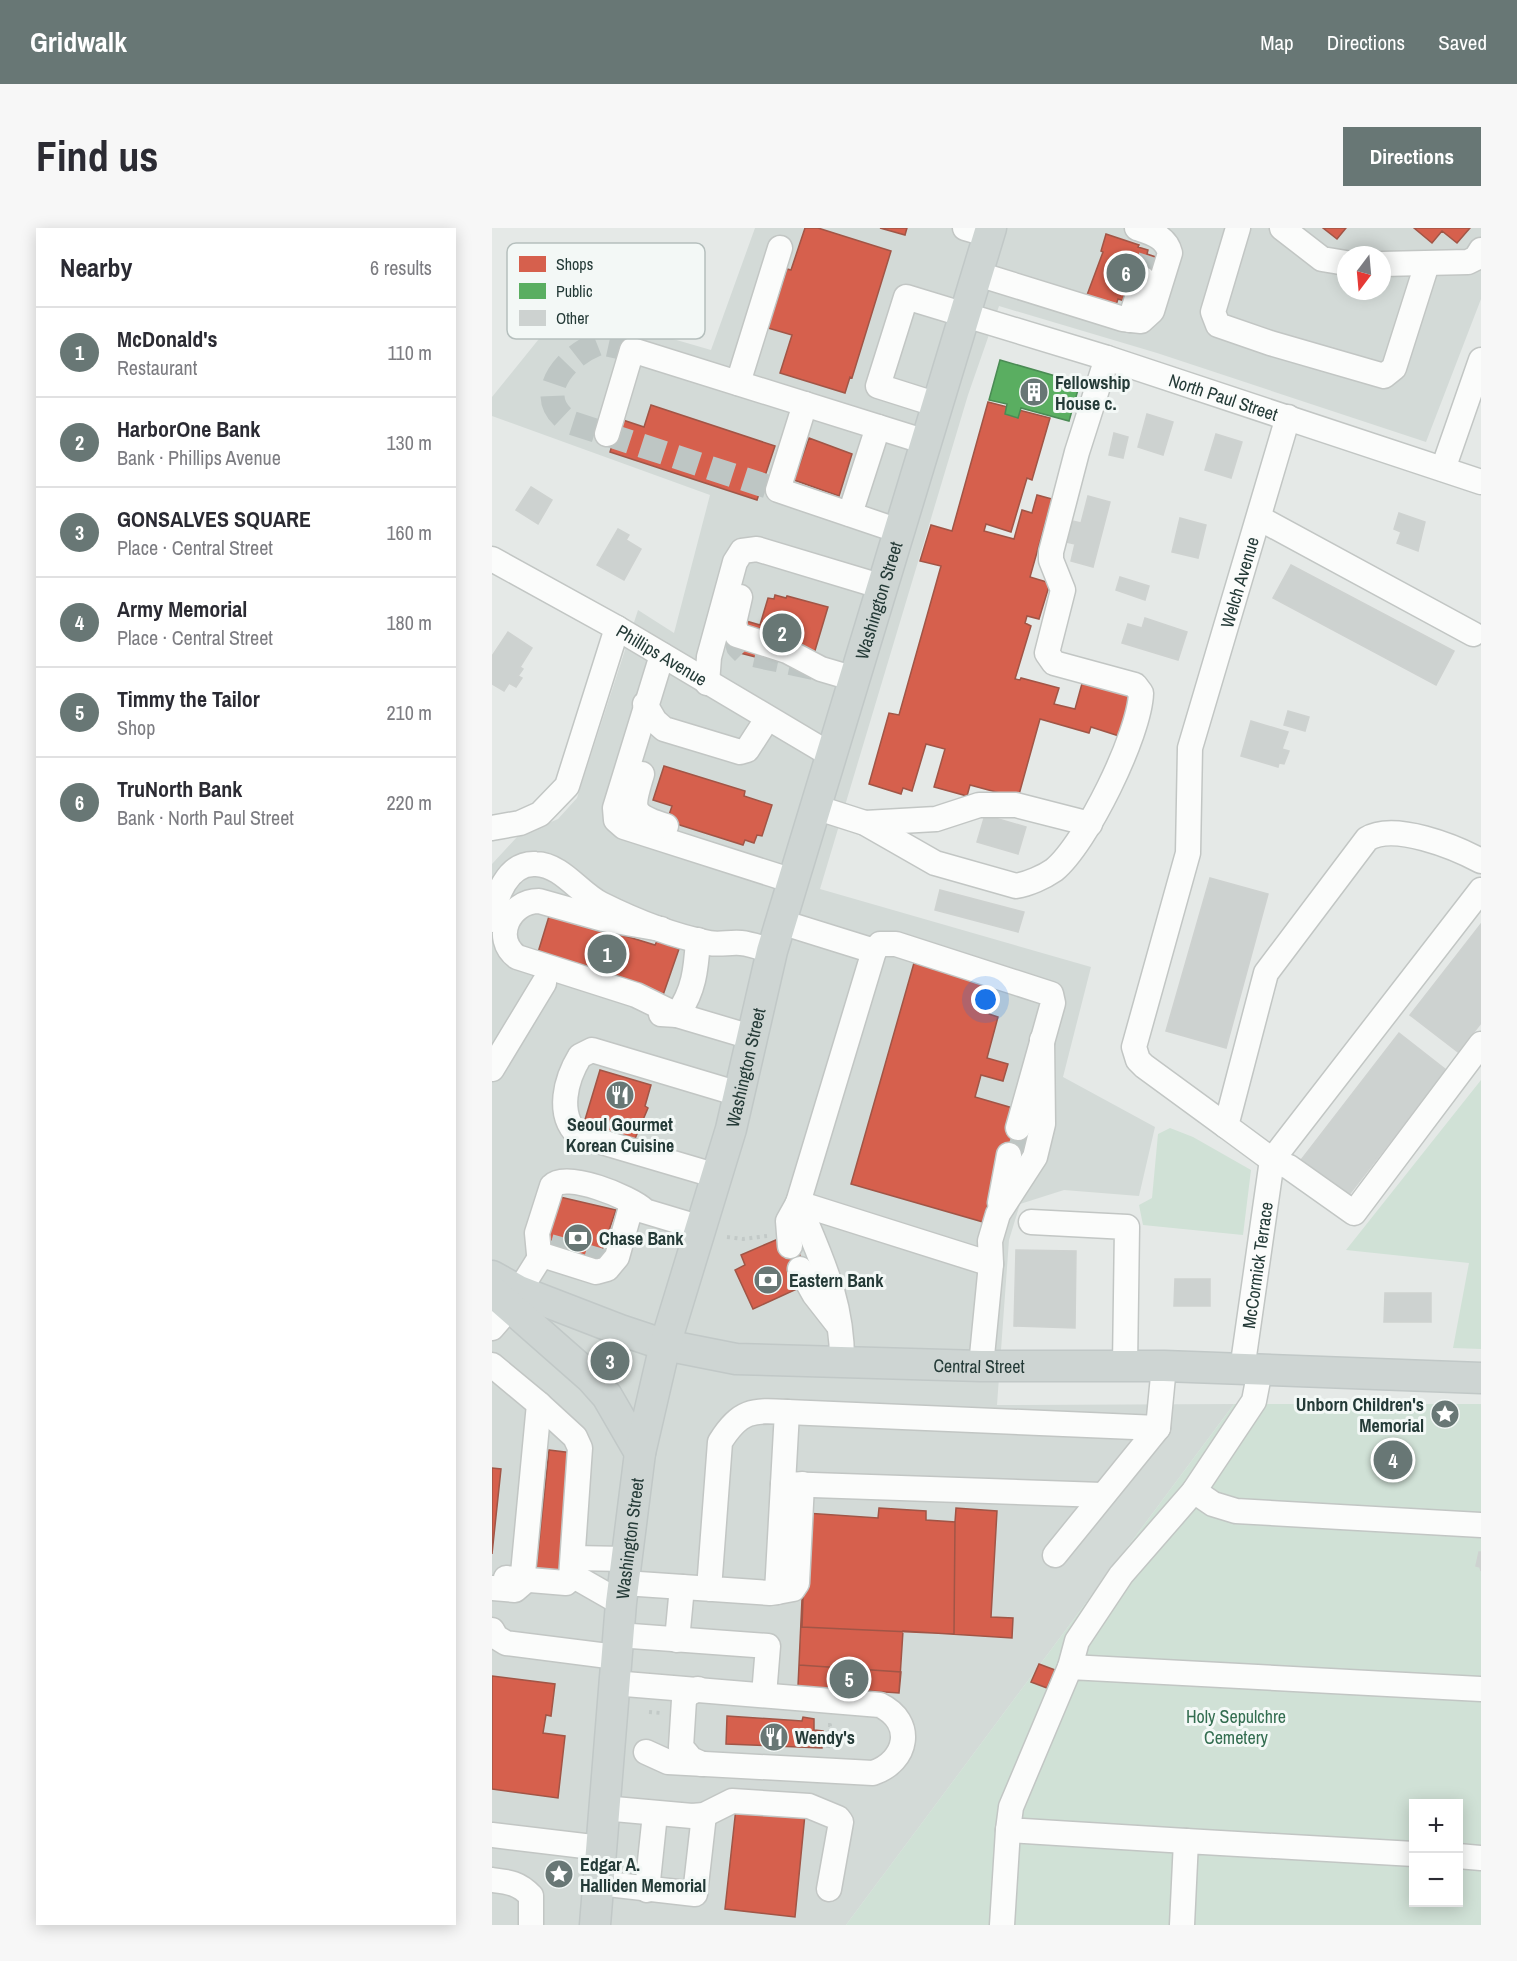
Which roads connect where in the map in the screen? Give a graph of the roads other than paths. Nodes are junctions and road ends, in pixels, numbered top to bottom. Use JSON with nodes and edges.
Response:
{"nodes":[{"id":1,"x":1238,"y":228,"type":"edge"},
{"id":2,"x":1282,"y":228,"type":"edge"},
{"id":3,"x":982,"y":230,"type":"edge"},
{"id":4,"x":1155,"y":244,"type":"edge"},
{"id":5,"x":780,"y":248,"type":"dead end"},
{"id":6,"x":1481,"y":250,"type":"edge"},
{"id":7,"x":1337,"y":262,"type":"edge"},
{"id":8,"x":1391,"y":264,"type":"edge"},
{"id":9,"x":1427,"y":264,"type":"junction"},
{"id":10,"x":978,"y":274,"type":"junction"},
{"id":11,"x":1148,"y":281,"type":"tunnel mouth"},
{"id":12,"x":965,"y":315,"type":"junction"},
{"id":13,"x":1135,"y":321,"type":"junction"},
{"id":14,"x":1107,"y":358,"type":"junction"},
{"id":15,"x":1481,"y":360,"type":"edge"},
{"id":16,"x":738,"y":383,"type":"junction"},
{"id":17,"x":805,"y":405,"type":"junction"},
{"id":18,"x":938,"y":405,"type":"junction"},
{"id":19,"x":1288,"y":417,"type":"junction"},
{"id":20,"x":610,"y":426,"type":"dead end"},
{"id":21,"x":878,"y":427,"type":"junction"},
{"id":22,"x":926,"y":442,"type":"junction"},
{"id":23,"x":1443,"y":469,"type":"junction"},
{"id":24,"x":1481,"y":482,"type":"edge"},
{"id":25,"x":850,"y":514,"type":"junction"},
{"id":26,"x":1259,"y":518,"type":"junction"},
{"id":27,"x":900,"y":531,"type":"junction"},
{"id":28,"x":754,"y":549,"type":"junction"},
{"id":29,"x":492,"y":559,"type":"edge"},
{"id":30,"x":883,"y":587,"type":"junction"},
{"id":31,"x":617,"y":628,"type":"junction"},
{"id":32,"x":1473,"y":634,"type":"dead end"},
{"id":33,"x":662,"y":655,"type":"junction"},
{"id":34,"x":855,"y":679,"type":"junction"},
{"id":35,"x":707,"y":683,"type":"junction"},
{"id":36,"x":645,"y":704,"type":"junction"},
{"id":37,"x":766,"y":719,"type":"junction"},
{"id":38,"x":831,"y":755,"type":"junction"},
{"id":39,"x":815,"y":807,"type":"junction"},
{"id":40,"x":865,"y":823,"type":"junction"},
{"id":41,"x":1090,"y":824,"type":"junction"},
{"id":42,"x":492,"y":828,"type":"edge"},
{"id":43,"x":1481,"y":861,"type":"edge"},
{"id":44,"x":794,"y":881,"type":"junction"},
{"id":45,"x":1481,"y":890,"type":"edge"},
{"id":46,"x":781,"y":922,"type":"junction"},
{"id":47,"x":497,"y":927,"type":"edge"},
{"id":48,"x":661,"y":929,"type":"junction"},
{"id":49,"x":699,"y":940,"type":"junction"},
{"id":50,"x":772,"y":951,"type":"junction"},
{"id":51,"x":873,"y":951,"type":"junction"},
{"id":52,"x":544,"y":983,"type":"junction"},
{"id":53,"x":677,"y":1015,"type":"junction"},
{"id":54,"x":751,"y":1037,"type":"junction"},
{"id":55,"x":1042,"y":1040,"type":"junction"},
{"id":56,"x":1481,"y":1044,"type":"edge"},
{"id":57,"x":492,"y":1069,"type":"edge"},
{"id":58,"x":739,"y":1094,"type":"junction"},
{"id":59,"x":1226,"y":1126,"type":"junction"},
{"id":60,"x":1022,"y":1129,"type":"tunnel mouth"},
{"id":61,"x":1013,"y":1156,"type":"tunnel mouth"},
{"id":62,"x":1272,"y":1160,"type":"junction"},
{"id":63,"x":717,"y":1176,"type":"junction"},
{"id":64,"x":798,"y":1203,"type":"junction"},
{"id":65,"x":638,"y":1208,"type":"junction"},
{"id":66,"x":998,"y":1214,"type":"junction"},
{"id":67,"x":1031,"y":1222,"type":"dead end"},
{"id":68,"x":714,"y":1232,"type":"junction"},
{"id":69,"x":788,"y":1237,"type":"road end"},
{"id":70,"x":541,"y":1256,"type":"junction"},
{"id":71,"x":991,"y":1264,"type":"junction"},
{"id":72,"x":800,"y":1269,"type":"dead end"},
{"id":73,"x":492,"y":1276,"type":"edge"},
{"id":74,"x":503,"y":1304,"type":"edge"},
{"id":75,"x":842,"y":1330,"type":"junction"},
{"id":76,"x":665,"y":1346,"type":"junction"},
{"id":77,"x":842,"y":1364,"type":"junction"},
{"id":78,"x":492,"y":1365,"type":"edge"},
{"id":79,"x":981,"y":1366,"type":"junction"},
{"id":80,"x":1125,"y":1366,"type":"junction"},
{"id":81,"x":1164,"y":1366,"type":"junction"},
{"id":82,"x":1251,"y":1370,"type":"junction"},
{"id":83,"x":1481,"y":1378,"type":"edge"},
{"id":84,"x":539,"y":1404,"type":"junction"},
{"id":85,"x":787,"y":1412,"type":"junction"},
{"id":86,"x":1158,"y":1428,"type":"junction"},
{"id":87,"x":640,"y":1453,"type":"junction"},
{"id":88,"x":793,"y":1484,"type":"junction"},
{"id":89,"x":1194,"y":1491,"type":"junction"},
{"id":90,"x":1102,"y":1496,"type":"junction"},
{"id":91,"x":1481,"y":1525,"type":"edge"},
{"id":92,"x":1055,"y":1555,"type":"dead end"},
{"id":93,"x":572,"y":1567,"type":"junction"},
{"id":94,"x":492,"y":1576,"type":"edge"},
{"id":95,"x":523,"y":1579,"type":"junction"},
{"id":96,"x":623,"y":1582,"type":"junction"},
{"id":97,"x":681,"y":1587,"type":"junction"},
{"id":98,"x":492,"y":1588,"type":"edge"},
{"id":99,"x":709,"y":1589,"type":"junction"},
{"id":100,"x":492,"y":1630,"type":"edge"},
{"id":101,"x":677,"y":1641,"type":"junction"},
{"id":102,"x":615,"y":1658,"type":"junction"},
{"id":103,"x":1070,"y":1667,"type":"junction"},
{"id":104,"x":1481,"y":1689,"type":"edge"},
{"id":105,"x":691,"y":1695,"type":"junction"},
{"id":106,"x":764,"y":1695,"type":"junction"},
{"id":107,"x":607,"y":1749,"type":"junction"},
{"id":108,"x":693,"y":1758,"type":"junction"},
{"id":109,"x":603,"y":1808,"type":"junction"},
{"id":110,"x":655,"y":1814,"type":"junction"},
{"id":111,"x":704,"y":1815,"type":"junction"},
{"id":112,"x":1008,"y":1830,"type":"junction"},
{"id":113,"x":492,"y":1835,"type":"edge"},
{"id":114,"x":1186,"y":1840,"type":"junction"},
{"id":115,"x":601,"y":1848,"type":"junction"},
{"id":116,"x":1409,"y":1854,"type":"edge"},
{"id":117,"x":1463,"y":1856,"type":"edge"},
{"id":118,"x":1481,"y":1858,"type":"edge"},
{"id":119,"x":492,"y":1880,"type":"edge"},
{"id":120,"x":599,"y":1882,"type":"junction"},
{"id":121,"x":829,"y":1889,"type":"dead end"},
{"id":122,"x":647,"y":1890,"type":"junction"},
{"id":123,"x":531,"y":1923,"type":"edge"},
{"id":124,"x":595,"y":1925,"type":"edge"},
{"id":125,"x":1002,"y":1925,"type":"edge"},
{"id":126,"x":1182,"y":1925,"type":"edge"}],
"edges":[{"from":1,"to":9,"type":"street"},
{"from":2,"to":7,"type":"street"},
{"from":3,"to":10,"type":"main road","name":"Washington Street"},
{"from":4,"to":13,"type":"street"},
{"from":5,"to":16,"type":"street"},
{"from":6,"to":9,"type":"street"},
{"from":8,"to":9,"type":"street"},
{"from":10,"to":12,"type":"main road","name":"Washington Street"},
{"from":10,"to":13,"type":"street"},
{"from":11,"to":13,"type":"street"},
{"from":12,"to":14,"type":"street","name":"North Paul Street"},
{"from":12,"to":18,"type":"main road","name":"Washington Street"},
{"from":12,"to":18,"type":"street","name":"North Paul Street"},
{"from":14,"to":19,"type":"street","name":"North Paul Street"},
{"from":14,"to":41,"type":"street"},
{"from":15,"to":23,"type":"street"},
{"from":16,"to":17,"type":"street"},
{"from":16,"to":20,"type":"street"},
{"from":17,"to":21,"type":"street"},
{"from":17,"to":25,"type":"street"},
{"from":18,"to":22,"type":"main road","name":"Washington Street"},
{"from":19,"to":23,"type":"street","name":"North Paul Street"},
{"from":19,"to":26,"type":"street","name":"Welch Avenue"},
{"from":21,"to":22,"type":"street"},
{"from":21,"to":25,"type":"street"},
{"from":22,"to":27,"type":"main road","name":"Washington Street"},
{"from":23,"to":24,"type":"street","name":"North Paul Street"},
{"from":25,"to":27,"type":"street"},
{"from":26,"to":32,"type":"street"},
{"from":26,"to":59,"type":"street","name":"Welch Avenue"},
{"from":27,"to":30,"type":"main road","name":"Washington Street"},
{"from":28,"to":30,"type":"street"},
{"from":28,"to":34,"type":"street"},
{"from":28,"to":35,"type":"street"},
{"from":29,"to":31,"type":"street","name":"Phillips Avenue"},
{"from":30,"to":34,"type":"main road","name":"Washington Street"},
{"from":31,"to":33,"type":"street","name":"Phillips Avenue"},
{"from":31,"to":42,"type":"street"},
{"from":33,"to":35,"type":"street","name":"Phillips Avenue"},
{"from":33,"to":36,"type":"street"},
{"from":34,"to":38,"type":"main road","name":"Washington Street"},
{"from":35,"to":37,"type":"street","name":"Phillips Avenue"},
{"from":36,"to":37,"type":"street"},
{"from":36,"to":44,"type":"street"},
{"from":37,"to":38,"type":"street","name":"Phillips Avenue"},
{"from":38,"to":39,"type":"main road","name":"Washington Street"},
{"from":39,"to":40,"type":"street"},
{"from":39,"to":44,"type":"main road","name":"Washington Street"},
{"from":40,"to":41,"type":"street"},
{"from":40,"to":41,"type":"street"},
{"from":43,"to":59,"type":"street"},
{"from":44,"to":46,"type":"main road","name":"Washington Street"},
{"from":45,"to":62,"type":"street"},
{"from":46,"to":50,"type":"main road","name":"Washington Street"},
{"from":46,"to":51,"type":"street"},
{"from":47,"to":48,"type":"street"},
{"from":47,"to":48,"type":"street"},
{"from":47,"to":52,"type":"street"},
{"from":47,"to":53,"type":"street"},
{"from":48,"to":49,"type":"street"},
{"from":49,"to":50,"type":"street"},
{"from":49,"to":53,"type":"street"},
{"from":50,"to":54,"type":"main road","name":"Washington Street"},
{"from":51,"to":55,"type":"street"},
{"from":51,"to":64,"type":"street"},
{"from":52,"to":53,"type":"street"},
{"from":52,"to":57,"type":"street"},
{"from":53,"to":54,"type":"street"},
{"from":54,"to":58,"type":"main road","name":"Washington Street"},
{"from":55,"to":60,"type":"street"},
{"from":55,"to":66,"type":"street"},
{"from":56,"to":62,"type":"street","name":"Welch Avenue"},
{"from":58,"to":63,"type":"main road","name":"Washington Street"},
{"from":58,"to":63,"type":"street"},
{"from":59,"to":62,"type":"street","name":"Welch Avenue"},
{"from":61,"to":66,"type":"street"},
{"from":62,"to":82,"type":"street","name":"McCormick Terrace"},
{"from":63,"to":68,"type":"main road","name":"Washington Street"},
{"from":64,"to":69,"type":"street"},
{"from":64,"to":71,"type":"street"},
{"from":64,"to":75,"type":"street"},
{"from":65,"to":68,"type":"street"},
{"from":65,"to":70,"type":"street"},
{"from":65,"to":70,"type":"street"},
{"from":66,"to":71,"type":"street"},
{"from":67,"to":80,"type":"street"},
{"from":68,"to":76,"type":"main road","name":"Washington Street"},
{"from":70,"to":74,"type":"street"},
{"from":71,"to":79,"type":"street"},
{"from":72,"to":75,"type":"street"},
{"from":73,"to":74,"type":"main road","name":"Central Street"},
{"from":74,"to":76,"type":"main road","name":"Central Street"},
{"from":74,"to":87,"type":"main road"},
{"from":75,"to":77,"type":"street"},
{"from":76,"to":77,"type":"main road","name":"Central Street"},
{"from":76,"to":87,"type":"main road","name":"Washington Street"},
{"from":77,"to":79,"type":"main road","name":"Central Street"},
{"from":78,"to":84,"type":"street"},
{"from":79,"to":80,"type":"main road","name":"Central Street"},
{"from":80,"to":81,"type":"main road","name":"Central Street"},
{"from":81,"to":82,"type":"main road","name":"Central Street"},
{"from":81,"to":86,"type":"street"},
{"from":82,"to":83,"type":"main road","name":"Central Street"},
{"from":82,"to":89,"type":"street","name":"McCormick Terrace"},
{"from":84,"to":93,"type":"street"},
{"from":84,"to":95,"type":"street"},
{"from":85,"to":86,"type":"street"},
{"from":85,"to":88,"type":"street"},
{"from":85,"to":99,"type":"street"},
{"from":86,"to":90,"type":"street"},
{"from":87,"to":96,"type":"main road","name":"Washington Street"},
{"from":88,"to":90,"type":"street"},
{"from":88,"to":99,"type":"street"},
{"from":89,"to":91,"type":"street"},
{"from":89,"to":103,"type":"street","name":"McCormick Terrace"},
{"from":90,"to":92,"type":"street"},
{"from":93,"to":95,"type":"street"},
{"from":93,"to":96,"type":"street"},
{"from":93,"to":96,"type":"street"},
{"from":94,"to":95,"type":"street"},
{"from":95,"to":98,"type":"street"},
{"from":96,"to":97,"type":"street"},
{"from":96,"to":102,"type":"main road","name":"Washington Street"},
{"from":97,"to":99,"type":"street"},
{"from":97,"to":101,"type":"street"},
{"from":100,"to":102,"type":"street"},
{"from":101,"to":102,"type":"street"},
{"from":101,"to":106,"type":"street"},
{"from":102,"to":105,"type":"street"},
{"from":102,"to":107,"type":"main road","name":"Washington Street"},
{"from":103,"to":104,"type":"street"},
{"from":103,"to":112,"type":"street","name":"McCormick Terrace"},
{"from":105,"to":106,"type":"street"},
{"from":105,"to":108,"type":"street"},
{"from":105,"to":108,"type":"street"},
{"from":106,"to":108,"type":"street"},
{"from":107,"to":108,"type":"street"},
{"from":107,"to":109,"type":"main road","name":"Washington Street"},
{"from":109,"to":110,"type":"street"},
{"from":109,"to":115,"type":"main road","name":"Washington Street"},
{"from":110,"to":111,"type":"street"},
{"from":110,"to":122,"type":"street"},
{"from":111,"to":121,"type":"street"},
{"from":111,"to":122,"type":"street"},
{"from":112,"to":114,"type":"street"},
{"from":112,"to":125,"type":"street","name":"McCormick Terrace"},
{"from":113,"to":115,"type":"street"},
{"from":114,"to":116,"type":"street"},
{"from":114,"to":126,"type":"street"},
{"from":115,"to":120,"type":"main road","name":"Washington Street"},
{"from":117,"to":118,"type":"street"},
{"from":119,"to":123,"type":"street"},
{"from":120,"to":122,"type":"street"},
{"from":120,"to":124,"type":"main road","name":"Washington Street"}]}
